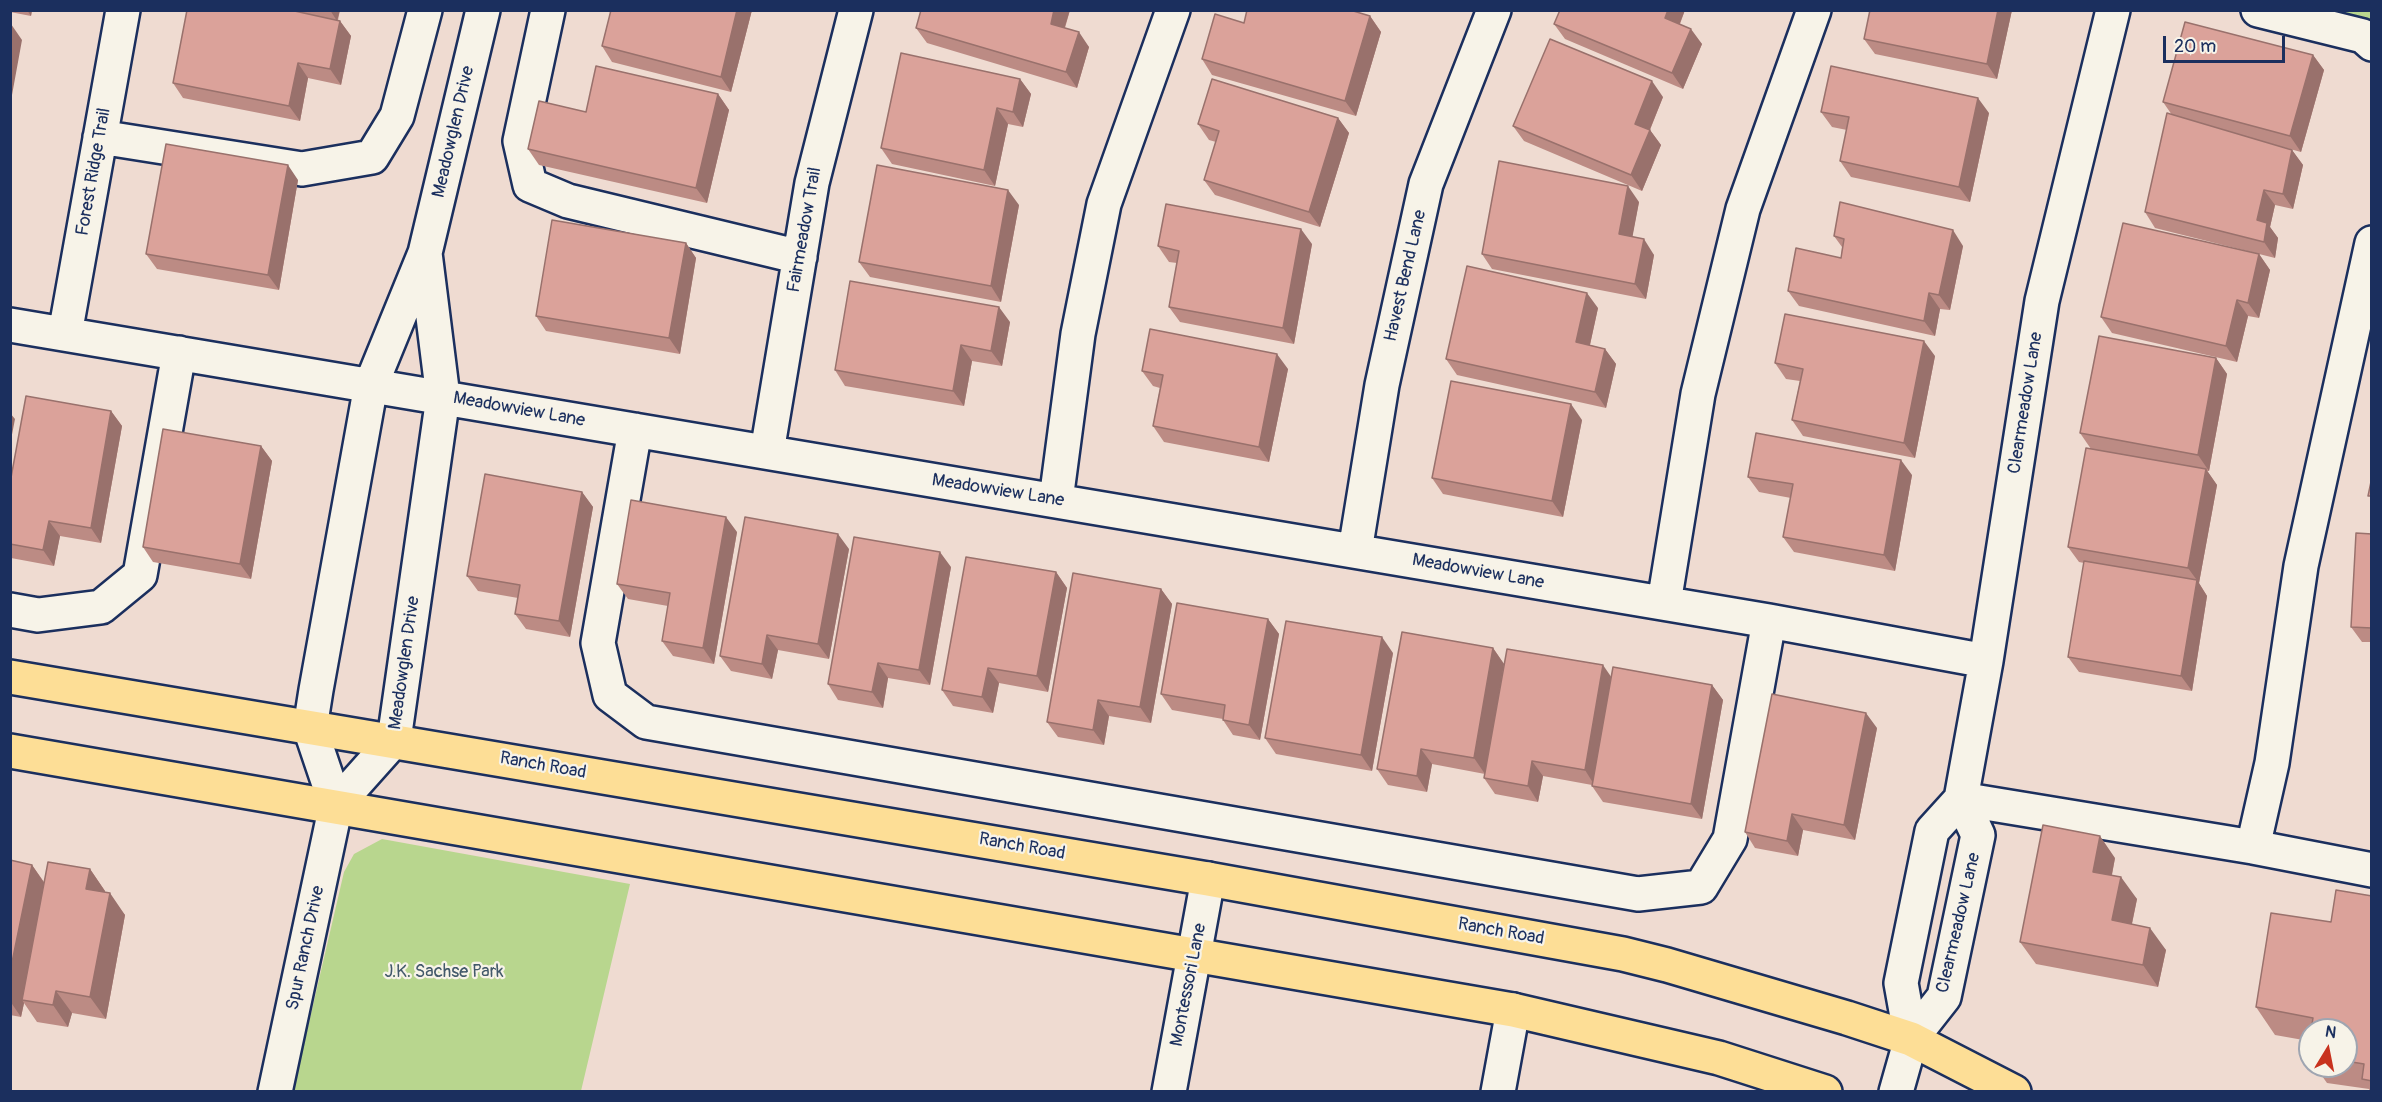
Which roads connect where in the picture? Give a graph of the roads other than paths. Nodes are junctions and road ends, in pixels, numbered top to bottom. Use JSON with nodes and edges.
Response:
{"nodes":[{"id":1,"x":123,"y":10,"type":"edge"},
{"id":2,"x":424,"y":10,"type":"edge"},
{"id":3,"x":483,"y":10,"type":"edge"},
{"id":4,"x":548,"y":10,"type":"edge"},
{"id":5,"x":856,"y":10,"type":"edge"},
{"id":6,"x":1173,"y":10,"type":"edge"},
{"id":7,"x":1494,"y":10,"type":"edge"},
{"id":8,"x":1814,"y":10,"type":"edge"},
{"id":9,"x":2113,"y":10,"type":"edge"},
{"id":10,"x":2258,"y":10,"type":"edge"},
{"id":11,"x":2372,"y":44,"type":"edge"},
{"id":12,"x":100,"y":137,"type":"junction"},
{"id":13,"x":2372,"y":243,"type":"edge"},
{"id":14,"x":425,"y":254,"type":"junction"},
{"id":15,"x":800,"y":257,"type":"junction"},
{"id":16,"x":10,"y":325,"type":"edge"},
{"id":17,"x":65,"y":334,"type":"junction"},
{"id":18,"x":179,"y":353,"type":"junction"},
{"id":19,"x":371,"y":385,"type":"junction"},
{"id":20,"x":443,"y":397,"type":"junction"},
{"id":21,"x":635,"y":430,"type":"junction"},
{"id":22,"x":767,"y":452,"type":"junction"},
{"id":23,"x":1056,"y":501,"type":"junction"},
{"id":24,"x":1355,"y":551,"type":"junction"},
{"id":25,"x":1664,"y":603,"type":"junction"},
{"id":26,"x":10,"y":610,"type":"edge"},
{"id":27,"x":1769,"y":621,"type":"junction"},
{"id":28,"x":1986,"y":661,"type":"junction"},
{"id":29,"x":10,"y":677,"type":"edge"},
{"id":30,"x":310,"y":728,"type":"junction"},
{"id":31,"x":394,"y":740,"type":"junction"},
{"id":32,"x":10,"y":751,"type":"edge"},
{"id":33,"x":1961,"y":800,"type":"junction"},
{"id":34,"x":336,"y":805,"type":"junction"},
{"id":35,"x":2253,"y":847,"type":"junction"},
{"id":36,"x":2372,"y":870,"type":"edge"},
{"id":37,"x":1208,"y":879,"type":"junction"},
{"id":38,"x":1195,"y":955,"type":"junction"},
{"id":39,"x":1513,"y":1010,"type":"junction"},
{"id":40,"x":1911,"y":1039,"type":"junction"},
{"id":41,"x":275,"y":1092,"type":"edge"},
{"id":42,"x":1169,"y":1092,"type":"edge"},
{"id":43,"x":1498,"y":1092,"type":"edge"},
{"id":44,"x":1825,"y":1092,"type":"edge"},
{"id":45,"x":1896,"y":1092,"type":"edge"},
{"id":46,"x":2014,"y":1092,"type":"edge"}],
"edges":[{"from":1,"to":12,"type":"street","name":"Forest Ridge Trail"},
{"from":2,"to":12,"type":"street"},
{"from":3,"to":14,"type":"street","name":"Meadowglen Drive"},
{"from":4,"to":15,"type":"street"},
{"from":5,"to":15,"type":"street","name":"Fairmeadow Trail"},
{"from":6,"to":23,"type":"street"},
{"from":7,"to":24,"type":"street","name":"Havest Bend Lane"},
{"from":8,"to":25,"type":"street"},
{"from":9,"to":28,"type":"street","name":"Clearmeadow Lane"},
{"from":10,"to":11,"type":"street"},
{"from":12,"to":17,"type":"street","name":"Forest Ridge Trail"},
{"from":13,"to":35,"type":"street"},
{"from":14,"to":19,"type":"street","name":"Meadowglen Drive"},
{"from":14,"to":20,"type":"street","name":"Meadowglen Drive"},
{"from":15,"to":22,"type":"street","name":"Fairmeadow Trail"},
{"from":16,"to":17,"type":"street","name":"Meadowview Lane"},
{"from":17,"to":18,"type":"street","name":"Meadowview Lane"},
{"from":18,"to":19,"type":"street","name":"Meadowview Lane"},
{"from":18,"to":26,"type":"street"},
{"from":19,"to":20,"type":"street","name":"Meadowview Lane"},
{"from":19,"to":30,"type":"street","name":"Meadowglen Drive"},
{"from":20,"to":21,"type":"street","name":"Meadowview Lane"},
{"from":20,"to":31,"type":"street","name":"Meadowglen Drive"},
{"from":21,"to":22,"type":"street","name":"Meadowview Lane"},
{"from":21,"to":27,"type":"street"},
{"from":22,"to":23,"type":"street","name":"Meadowview Lane"},
{"from":23,"to":24,"type":"street","name":"Meadowview Lane"},
{"from":24,"to":25,"type":"street","name":"Meadowview Lane"},
{"from":25,"to":27,"type":"street","name":"Meadowview Lane"},
{"from":27,"to":28,"type":"street","name":"Meadowview Lane"},
{"from":28,"to":33,"type":"street","name":"Clearmeadow Lane"},
{"from":29,"to":30,"type":"main road","name":"Ranch Road"},
{"from":30,"to":31,"type":"main road","name":"Ranch Road"},
{"from":30,"to":34,"type":"street","name":"Meadowglen Drive"},
{"from":31,"to":34,"type":"street","name":"Meadowglen Drive"},
{"from":31,"to":37,"type":"main road","name":"Ranch Road"},
{"from":32,"to":34,"type":"main road"},
{"from":33,"to":35,"type":"street"},
{"from":33,"to":40,"type":"street","name":"Clearmeadow Lane"},
{"from":33,"to":40,"type":"street","name":"Clearmeadow Lane"},
{"from":34,"to":38,"type":"main road"},
{"from":34,"to":41,"type":"street","name":"Spur Ranch Drive"},
{"from":35,"to":36,"type":"street"},
{"from":37,"to":38,"type":"street","name":"Montessori Lane"},
{"from":37,"to":40,"type":"main road","name":"Ranch Road"},
{"from":38,"to":39,"type":"main road"},
{"from":38,"to":42,"type":"street","name":"Montessori Lane"},
{"from":39,"to":43,"type":"street"},
{"from":39,"to":44,"type":"main road"},
{"from":40,"to":45,"type":"street","name":"Clearmeadow Lane"},
{"from":40,"to":46,"type":"main road","name":"Ranch Road"}]}
